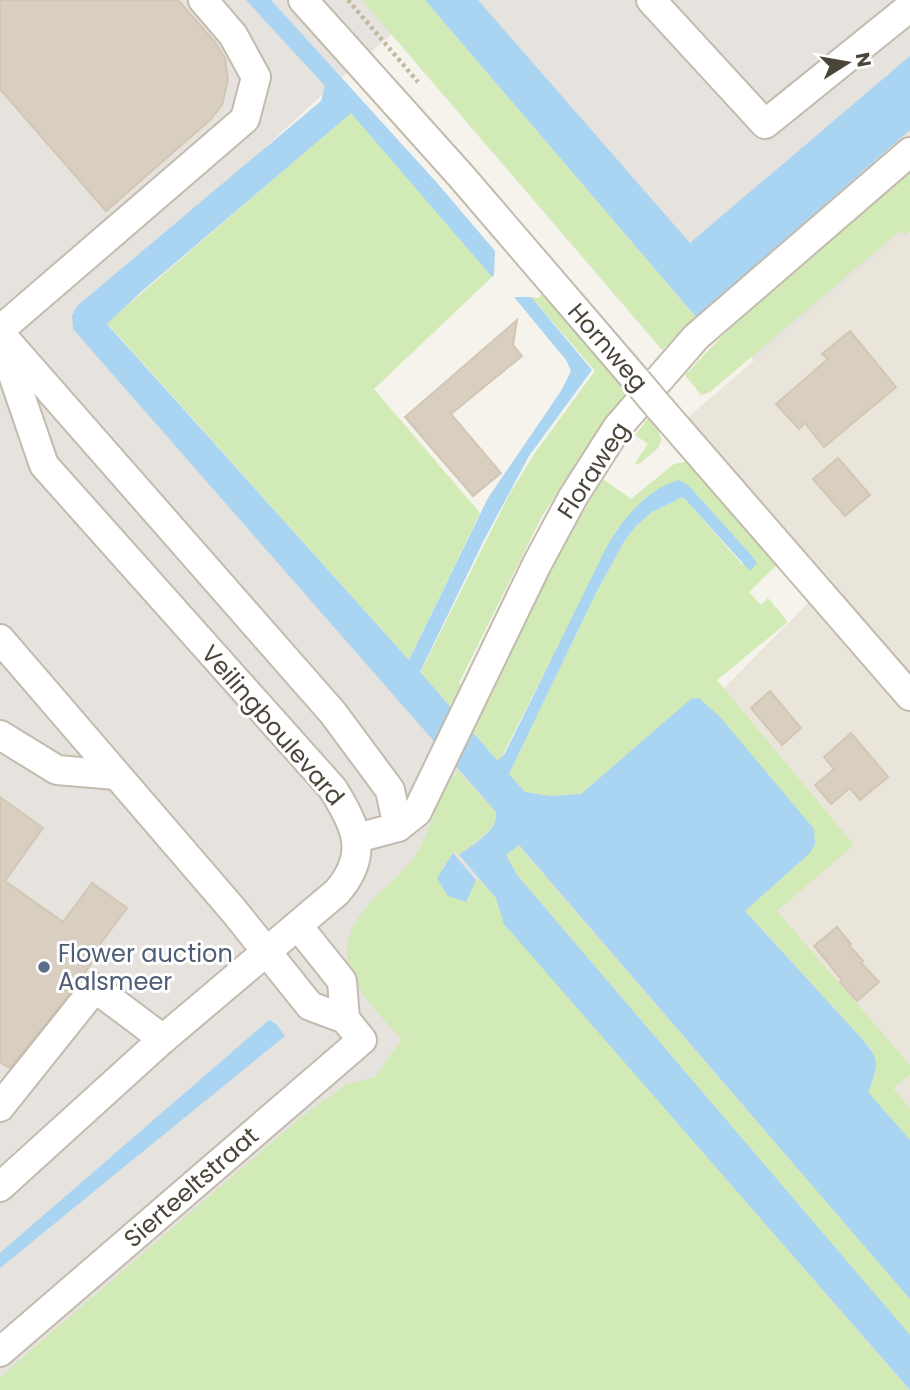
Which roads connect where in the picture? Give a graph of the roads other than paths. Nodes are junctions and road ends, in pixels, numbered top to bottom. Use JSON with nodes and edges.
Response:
{"nodes":[{"id":1,"x":203,"y":0,"type":"edge"},
{"id":2,"x":303,"y":0,"type":"edge"},
{"id":3,"x":651,"y":0,"type":"edge"},
{"id":4,"x":910,"y":7,"type":"edge"},
{"id":5,"x":910,"y":152,"type":"edge"},
{"id":6,"x":0,"y":334,"type":"edge"},
{"id":7,"x":10,"y":399,"type":"edge"},
{"id":8,"x":0,"y":639,"type":"edge"},
{"id":9,"x":910,"y":696,"type":"edge"},
{"id":10,"x":0,"y":734,"type":"edge"},
{"id":11,"x":116,"y":775,"type":"junction"},
{"id":12,"x":398,"y":827,"type":"junction"},
{"id":13,"x":357,"y":838,"type":"junction"},
{"id":14,"x":298,"y":926,"type":"junction"},
{"id":15,"x":266,"y":953,"type":"junction"},
{"id":16,"x":345,"y":1019,"type":"junction"},
{"id":17,"x":163,"y":1040,"type":"junction"},
{"id":18,"x":0,"y":1107,"type":"edge"},
{"id":19,"x":0,"y":1187,"type":"edge"},
{"id":20,"x":0,"y":1352,"type":"edge"}],
"edges":[{"from":1,"to":6,"type":"street"},
{"from":2,"to":9,"type":"street","name":"Hornweg","bridge":true},
{"from":3,"to":4,"type":"street"},
{"from":5,"to":12,"type":"street","name":"Floraweg"},
{"from":6,"to":7,"type":"street","name":"Veilingboulevard"},
{"from":6,"to":12,"type":"street","name":"Veilingboulevard"},
{"from":7,"to":13,"type":"street","name":"Veilingboulevard"},
{"from":8,"to":11,"type":"street"},
{"from":10,"to":11,"type":"street"},
{"from":11,"to":15,"type":"street"},
{"from":12,"to":13,"type":"street"},
{"from":13,"to":14,"type":"street"},
{"from":14,"to":15,"type":"street"},
{"from":14,"to":16,"type":"street","name":"Sierteeltstraat"},
{"from":15,"to":16,"type":"street"},
{"from":15,"to":17,"type":"street"},
{"from":16,"to":20,"type":"street","name":"Sierteeltstraat"},
{"from":17,"to":18,"type":"street"},
{"from":17,"to":19,"type":"street"}]}
